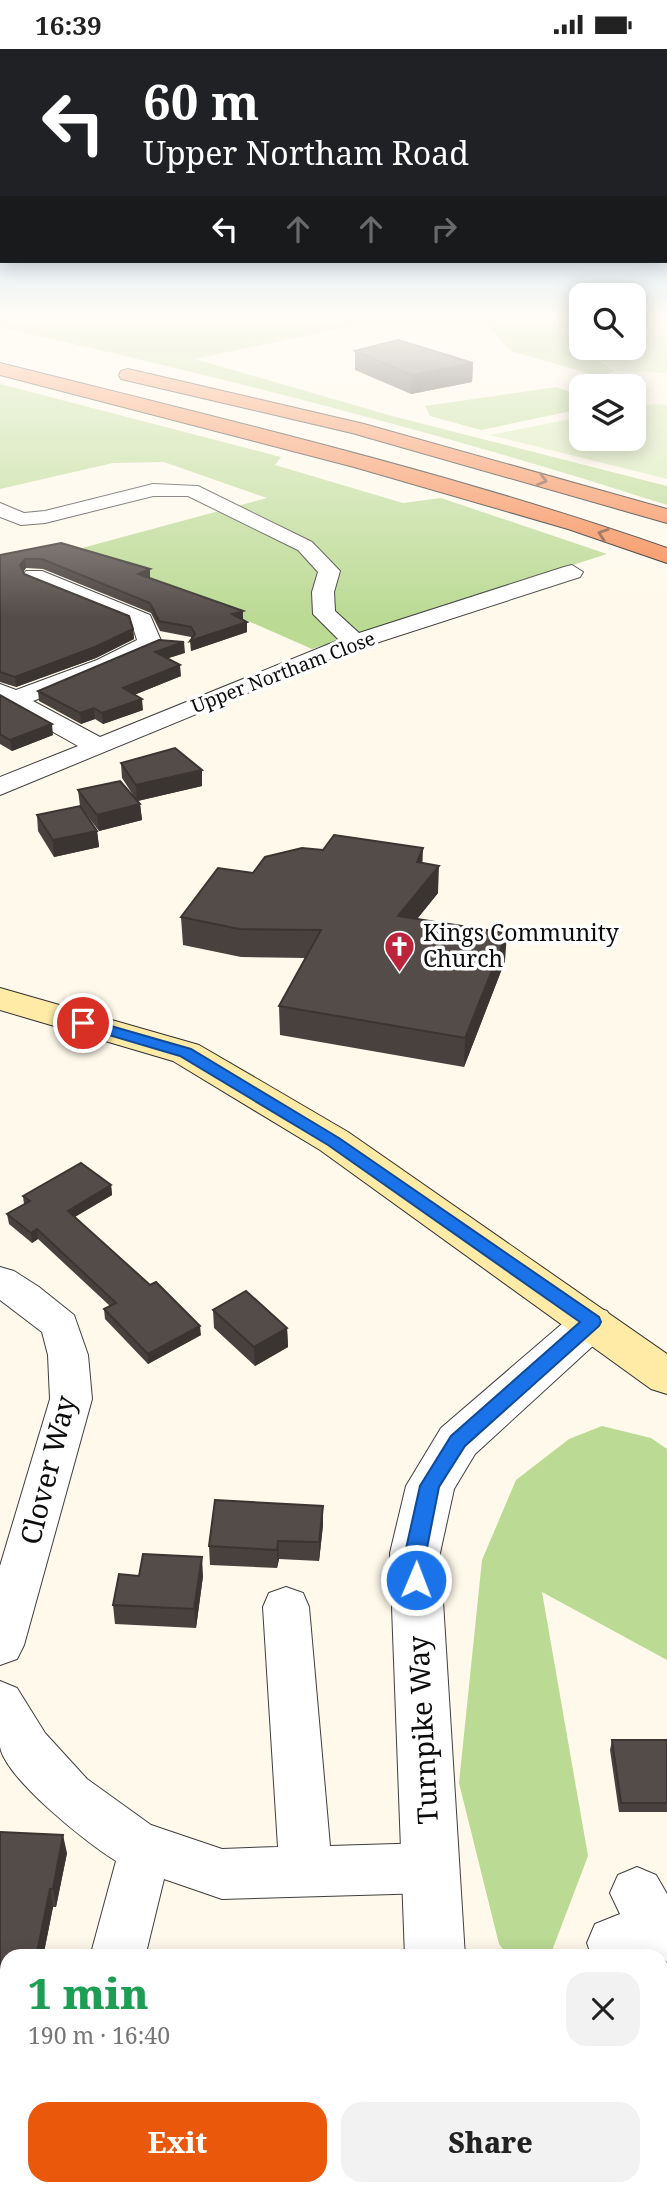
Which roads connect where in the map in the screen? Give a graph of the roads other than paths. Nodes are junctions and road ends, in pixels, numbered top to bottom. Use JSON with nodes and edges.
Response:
{"nodes":[{"id":1,"x":185,"y":417,"type":"edge"},
{"id":2,"x":311,"y":417,"type":"edge"},
{"id":3,"x":0,"y":509,"type":"edge"},
{"id":4,"x":158,"y":511,"type":"dead end"},
{"id":5,"x":193,"y":515,"type":"dead end"},
{"id":6,"x":667,"y":516,"type":"edge"},
{"id":7,"x":44,"y":517,"type":"junction"},
{"id":8,"x":261,"y":525,"type":"junction"},
{"id":9,"x":667,"y":556,"type":"edge"},
{"id":10,"x":572,"y":572,"type":"dead end"},
{"id":11,"x":34,"y":576,"type":"edge"},
{"id":12,"x":354,"y":642,"type":"junction"},
{"id":13,"x":6,"y":695,"type":"edge"},
{"id":14,"x":98,"y":746,"type":"junction"},
{"id":15,"x":0,"y":787,"type":"edge"},
{"id":16,"x":0,"y":999,"type":"edge"},
{"id":17,"x":0,"y":1281,"type":"edge"},
{"id":18,"x":592,"y":1322,"type":"junction"},
{"id":19,"x":667,"y":1377,"type":"edge"},
{"id":20,"x":286,"y":1607,"type":"dead end"},
{"id":21,"x":0,"y":1645,"type":"edge"},
{"id":22,"x":0,"y":1703,"type":"edge"},
{"id":23,"x":146,"y":1848,"type":"junction"},
{"id":24,"x":429,"y":1868,"type":"junction"},
{"id":25,"x":306,"y":1873,"type":"junction"},
{"id":26,"x":119,"y":1949,"type":"edge"},
{"id":27,"x":434,"y":1949,"type":"edge"}],
"edges":[{"from":9,"to":1,"type":"highway","one_way":true},
{"from":2,"to":6,"type":"highway","one_way":true},
{"from":3,"to":7,"type":"street"},
{"from":4,"to":7,"type":"street"},
{"from":5,"to":8,"type":"street"},
{"from":7,"to":8,"type":"street"},
{"from":8,"to":12,"type":"street"},
{"from":10,"to":12,"type":"street","name":"Upper Northam Close"},
{"from":11,"to":13,"type":"street"},
{"from":12,"to":14,"type":"street","name":"Upper Northam Close"},
{"from":13,"to":14,"type":"street"},
{"from":14,"to":15,"type":"street","name":"Upper Northam Close"},
{"from":16,"to":18,"type":"main road"},
{"from":17,"to":21,"type":"street","name":"Clover Way"},
{"from":18,"to":19,"type":"main road"},
{"from":18,"to":24,"type":"street","name":"Turnpike Way"},
{"from":20,"to":25,"type":"street"},
{"from":22,"to":23,"type":"street"},
{"from":23,"to":25,"type":"street"},
{"from":23,"to":26,"type":"street"},
{"from":24,"to":25,"type":"street"},
{"from":24,"to":27,"type":"street","name":"Turnpike Way"}]}
